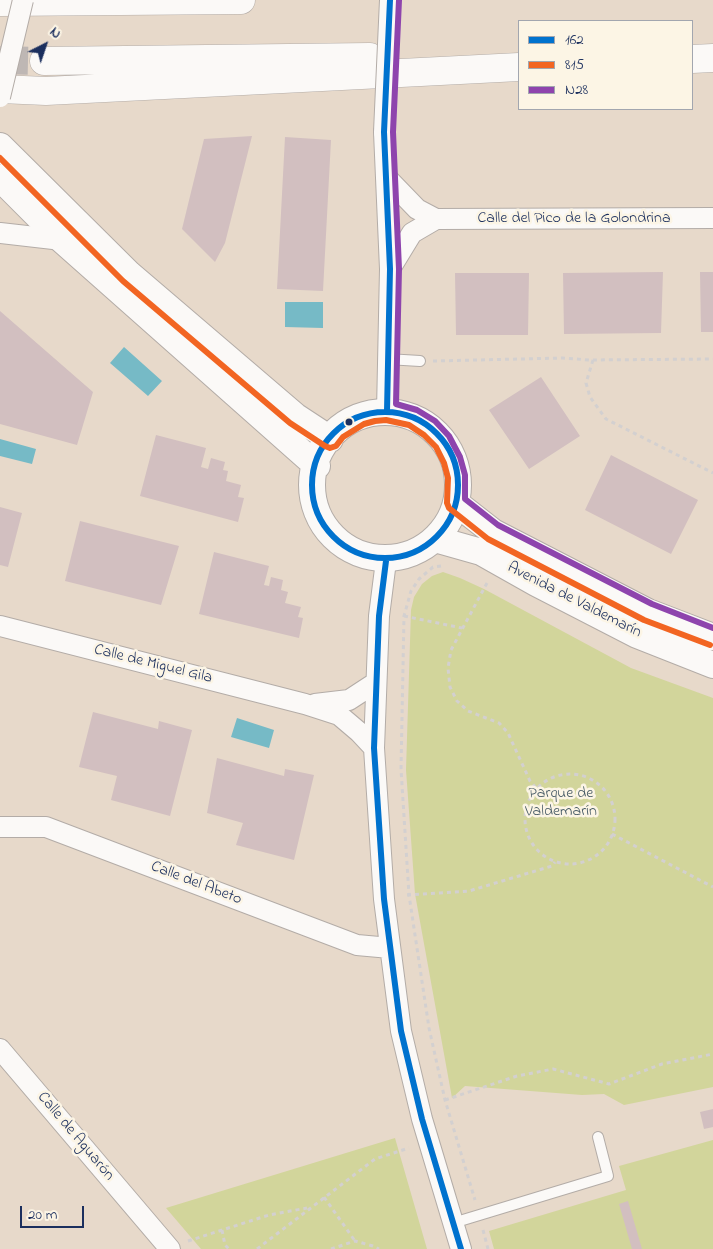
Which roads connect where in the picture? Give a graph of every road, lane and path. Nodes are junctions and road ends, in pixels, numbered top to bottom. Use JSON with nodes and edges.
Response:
{"nodes":[{"id":1,"x":23,"y":0,"type":"edge"},
{"id":2,"x":241,"y":0,"type":"edge"},
{"id":3,"x":390,"y":0,"type":"edge"},
{"id":4,"x":0,"y":2,"type":"edge"},
{"id":5,"x":693,"y":53,"type":"edge"},
{"id":6,"x":713,"y":53,"type":"edge"},
{"id":7,"x":518,"y":55,"type":"edge"},
{"id":8,"x":713,"y":58,"type":"edge"},
{"id":9,"x":693,"y":59,"type":"edge"},
{"id":10,"x":44,"y":61,"type":"tunnel mouth"},
{"id":11,"x":518,"y":67,"type":"edge"},
{"id":12,"x":0,"y":89,"type":"edge"},
{"id":13,"x":0,"y":97,"type":"edge"},
{"id":14,"x":0,"y":146,"type":"edge"},
{"id":15,"x":0,"y":178,"type":"edge"},
{"id":16,"x":387,"y":178,"type":"junction"},
{"id":17,"x":713,"y":218,"type":"edge"},
{"id":18,"x":436,"y":219,"type":"junction"},
{"id":19,"x":0,"y":233,"type":"edge"},
{"id":20,"x":62,"y":240,"type":"junction"},
{"id":21,"x":390,"y":269,"type":"junction"},
{"id":22,"x":387,"y":359,"type":"junction"},
{"id":23,"x":713,"y":359,"type":"edge"},
{"id":24,"x":593,"y":360,"type":"junction"},
{"id":25,"x":420,"y":361,"type":"joint"},
{"id":26,"x":387,"y":411,"type":"junction"},
{"id":27,"x":330,"y":439,"type":"junction"},
{"id":28,"x":317,"y":466,"type":"junction"},
{"id":29,"x":713,"y":474,"type":"edge"},
{"id":30,"x":456,"y":503,"type":"junction"},
{"id":31,"x":435,"y":539,"type":"junction"},
{"id":32,"x":386,"y":561,"type":"junction"},
{"id":33,"x":446,"y":565,"type":"dead end"},
{"id":34,"x":482,"y":579,"type":"dead end"},
{"id":35,"x":379,"y":616,"type":"junction"},
{"id":36,"x":404,"y":616,"type":"junction"},
{"id":37,"x":0,"y":626,"type":"edge"},
{"id":38,"x":462,"y":628,"type":"junction"},
{"id":39,"x":713,"y":638,"type":"edge"},
{"id":40,"x":713,"y":665,"type":"edge"},
{"id":41,"x":375,"y":683,"type":"junction"},
{"id":42,"x":306,"y":704,"type":"junction"},
{"id":43,"x":374,"y":748,"type":"junction"},
{"id":44,"x":536,"y":788,"type":"junction"},
{"id":45,"x":0,"y":827,"type":"edge"},
{"id":46,"x":612,"y":834,"type":"junction"},
{"id":47,"x":555,"y":861,"type":"junction"},
{"id":48,"x":713,"y":887,"type":"edge"},
{"id":49,"x":409,"y":895,"type":"junction"},
{"id":50,"x":384,"y":898,"type":"junction"},
{"id":51,"x":390,"y":948,"type":"junction"},
{"id":52,"x":0,"y":1049,"type":"edge"},
{"id":53,"x":713,"y":1054,"type":"edge"},
{"id":54,"x":445,"y":1100,"type":"junction"},
{"id":55,"x":598,"y":1137,"type":"dead end"},
{"id":56,"x":429,"y":1141,"type":"junction"},
{"id":57,"x":324,"y":1197,"type":"junction"},
{"id":58,"x":310,"y":1207,"type":"junction"},
{"id":59,"x":479,"y":1215,"type":"junction"},
{"id":60,"x":453,"y":1223,"type":"junction"},
{"id":61,"x":222,"y":1230,"type":"junction"},
{"id":62,"x":355,"y":1241,"type":"junction"},
{"id":63,"x":169,"y":1248,"type":"edge"},
{"id":64,"x":259,"y":1248,"type":"edge"},
{"id":65,"x":229,"y":1249,"type":"edge"},
{"id":66,"x":331,"y":1249,"type":"edge"},
{"id":67,"x":378,"y":1249,"type":"edge"},
{"id":68,"x":461,"y":1249,"type":"edge"},
{"id":69,"x":488,"y":1249,"type":"edge"}],
"edges":[{"from":1,"to":13,"type":"street","bridge":true},
{"from":2,"to":4,"type":"highway"},
{"from":3,"to":16,"type":"street","bridge":true},
{"from":5,"to":6,"type":"highway"},
{"from":7,"to":10,"type":"highway"},
{"from":8,"to":9,"type":"highway"},
{"from":11,"to":12,"type":"highway"},
{"from":14,"to":27,"type":"street"},
{"from":15,"to":20,"type":"street"},
{"from":16,"to":18,"type":"street","name":"Calle del Pico de la Golondrina"},
{"from":16,"to":21,"type":"street"},
{"from":17,"to":18,"type":"street","name":"Calle del Pico de la Golondrina"},
{"from":18,"to":21,"type":"street"},
{"from":19,"to":20,"type":"street"},
{"from":20,"to":28,"type":"street"},
{"from":21,"to":22,"type":"street"},
{"from":22,"to":25,"type":"lane"},
{"from":22,"to":26,"type":"street"},
{"from":23,"to":24,"type":"path"},
{"from":24,"to":25,"type":"path"},
{"from":24,"to":29,"type":"path"},
{"from":26,"to":27,"type":"street"},
{"from":26,"to":30,"type":"street"},
{"from":27,"to":28,"type":"street"},
{"from":28,"to":32,"type":"street"},
{"from":30,"to":31,"type":"street"},
{"from":30,"to":39,"type":"street","name":"Avenida de Valdemarín"},
{"from":31,"to":32,"type":"street"},
{"from":31,"to":40,"type":"street","name":"Avenida de Valdemarín"},
{"from":32,"to":35,"type":"street"},
{"from":33,"to":36,"type":"path"},
{"from":34,"to":38,"type":"path"},
{"from":35,"to":36,"type":"path"},
{"from":35,"to":41,"type":"street"},
{"from":36,"to":38,"type":"path"},
{"from":36,"to":49,"type":"path"},
{"from":37,"to":42,"type":"street","name":"Calle de Miguel Gila"},
{"from":38,"to":44,"type":"path"},
{"from":41,"to":42,"type":"street","name":"Calle de Miguel Gila"},
{"from":41,"to":43,"type":"street"},
{"from":42,"to":43,"type":"street","name":"Calle de Miguel Gila"},
{"from":43,"to":50,"type":"street"},
{"from":44,"to":46,"type":"path"},
{"from":44,"to":47,"type":"path"},
{"from":45,"to":51,"type":"street","name":"Calle del Abeto"},
{"from":46,"to":47,"type":"path"},
{"from":46,"to":48,"type":"path"},
{"from":47,"to":49,"type":"path"},
{"from":49,"to":50,"type":"path"},
{"from":49,"to":54,"type":"path"},
{"from":50,"to":51,"type":"street"},
{"from":51,"to":56,"type":"street"},
{"from":52,"to":63,"type":"street","name":"Calle de Aguarón"},
{"from":53,"to":54,"type":"path"},
{"from":54,"to":59,"type":"path"},
{"from":55,"to":59,"type":"lane"},
{"from":56,"to":57,"type":"path"},
{"from":56,"to":60,"type":"street"},
{"from":57,"to":58,"type":"path"},
{"from":57,"to":62,"type":"path"},
{"from":58,"to":61,"type":"path"},
{"from":58,"to":64,"type":"path"},
{"from":59,"to":60,"type":"lane"},
{"from":59,"to":69,"type":"path"},
{"from":60,"to":68,"type":"street"},
{"from":61,"to":63,"type":"path"},
{"from":61,"to":65,"type":"path"},
{"from":62,"to":66,"type":"path"},
{"from":62,"to":67,"type":"path"}]}
